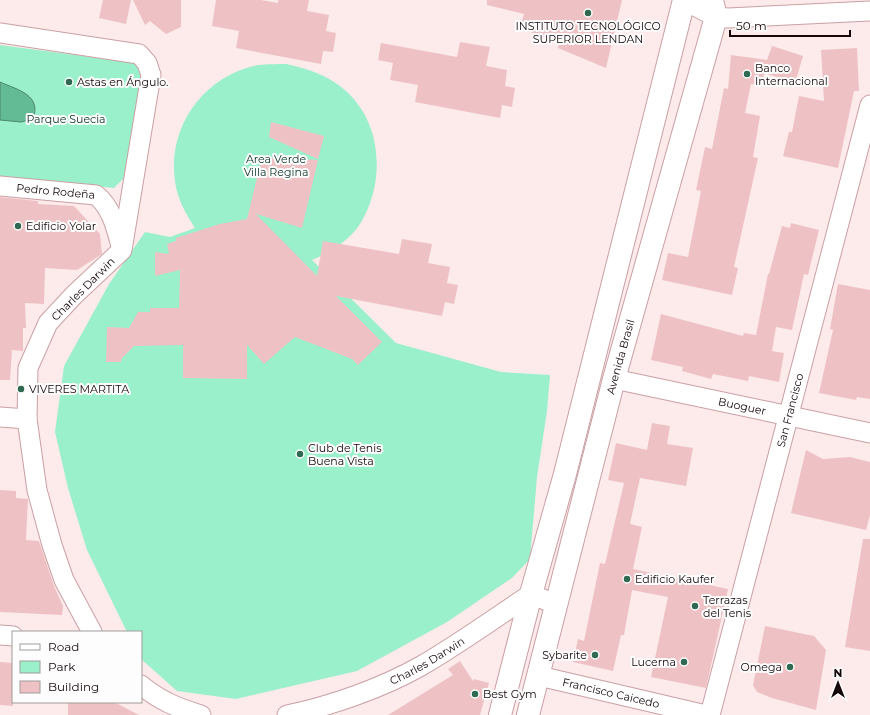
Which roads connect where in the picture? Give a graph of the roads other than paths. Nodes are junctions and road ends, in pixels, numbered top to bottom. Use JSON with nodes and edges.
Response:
{"nodes":[{"id":1,"x":684,"y":0,"type":"edge"},
{"id":2,"x":714,"y":9,"type":"edge"},
{"id":3,"x":870,"y":11,"type":"edge"},
{"id":4,"x":0,"y":33,"type":"edge"},
{"id":5,"x":870,"y":105,"type":"edge"},
{"id":6,"x":0,"y":186,"type":"edge"},
{"id":7,"x":122,"y":250,"type":"junction"},
{"id":8,"x":614,"y":379,"type":"junction"},
{"id":9,"x":790,"y":416,"type":"junction"},
{"id":10,"x":0,"y":417,"type":"edge"},
{"id":11,"x":27,"y":419,"type":"junction"},
{"id":12,"x":870,"y":433,"type":"edge"},
{"id":13,"x":531,"y":594,"type":"junction"},
{"id":14,"x":556,"y":605,"type":"junction"},
{"id":15,"x":91,"y":631,"type":"edge"},
{"id":16,"x":0,"y":635,"type":"edge"},
{"id":17,"x":12,"y":636,"type":"edge"},
{"id":18,"x":539,"y":676,"type":"junction"},
{"id":19,"x":142,"y":686,"type":"edge"},
{"id":20,"x":201,"y":715,"type":"edge"},
{"id":21,"x":287,"y":715,"type":"edge"},
{"id":22,"x":500,"y":715,"type":"edge"},
{"id":23,"x":528,"y":715,"type":"edge"},
{"id":24,"x":706,"y":715,"type":"edge"},
{"id":25,"x":710,"y":715,"type":"edge"}],
"edges":[{"from":1,"to":2,"type":"street"},
{"from":1,"to":13,"type":"street"},
{"from":2,"to":3,"type":"street"},
{"from":2,"to":8,"type":"street","name":"Avenida Brasil"},
{"from":4,"to":7,"type":"street","name":"Charles Darwin"},
{"from":5,"to":9,"type":"street","name":"San Francisco"},
{"from":6,"to":7,"type":"street","name":"Pedro Rodeña"},
{"from":7,"to":11,"type":"street","name":"Charles Darwin"},
{"from":8,"to":9,"type":"street","name":"Buoguer"},
{"from":8,"to":14,"type":"street","name":"Avenida Brasil"},
{"from":9,"to":12,"type":"street","name":"Buoguer"},
{"from":9,"to":25,"type":"street","name":"San Francisco"},
{"from":10,"to":11,"type":"street"},
{"from":11,"to":15,"type":"street","name":"Charles Darwin"},
{"from":13,"to":14,"type":"street"},
{"from":13,"to":21,"type":"street","name":"Charles Darwin"},
{"from":13,"to":22,"type":"street"},
{"from":14,"to":18,"type":"street","name":"Avenida Brasil"},
{"from":16,"to":17,"type":"street"},
{"from":18,"to":23,"type":"street","name":"Avenida Brasil"},
{"from":18,"to":24,"type":"street","name":"Francisco Caicedo"},
{"from":19,"to":20,"type":"street"}]}
